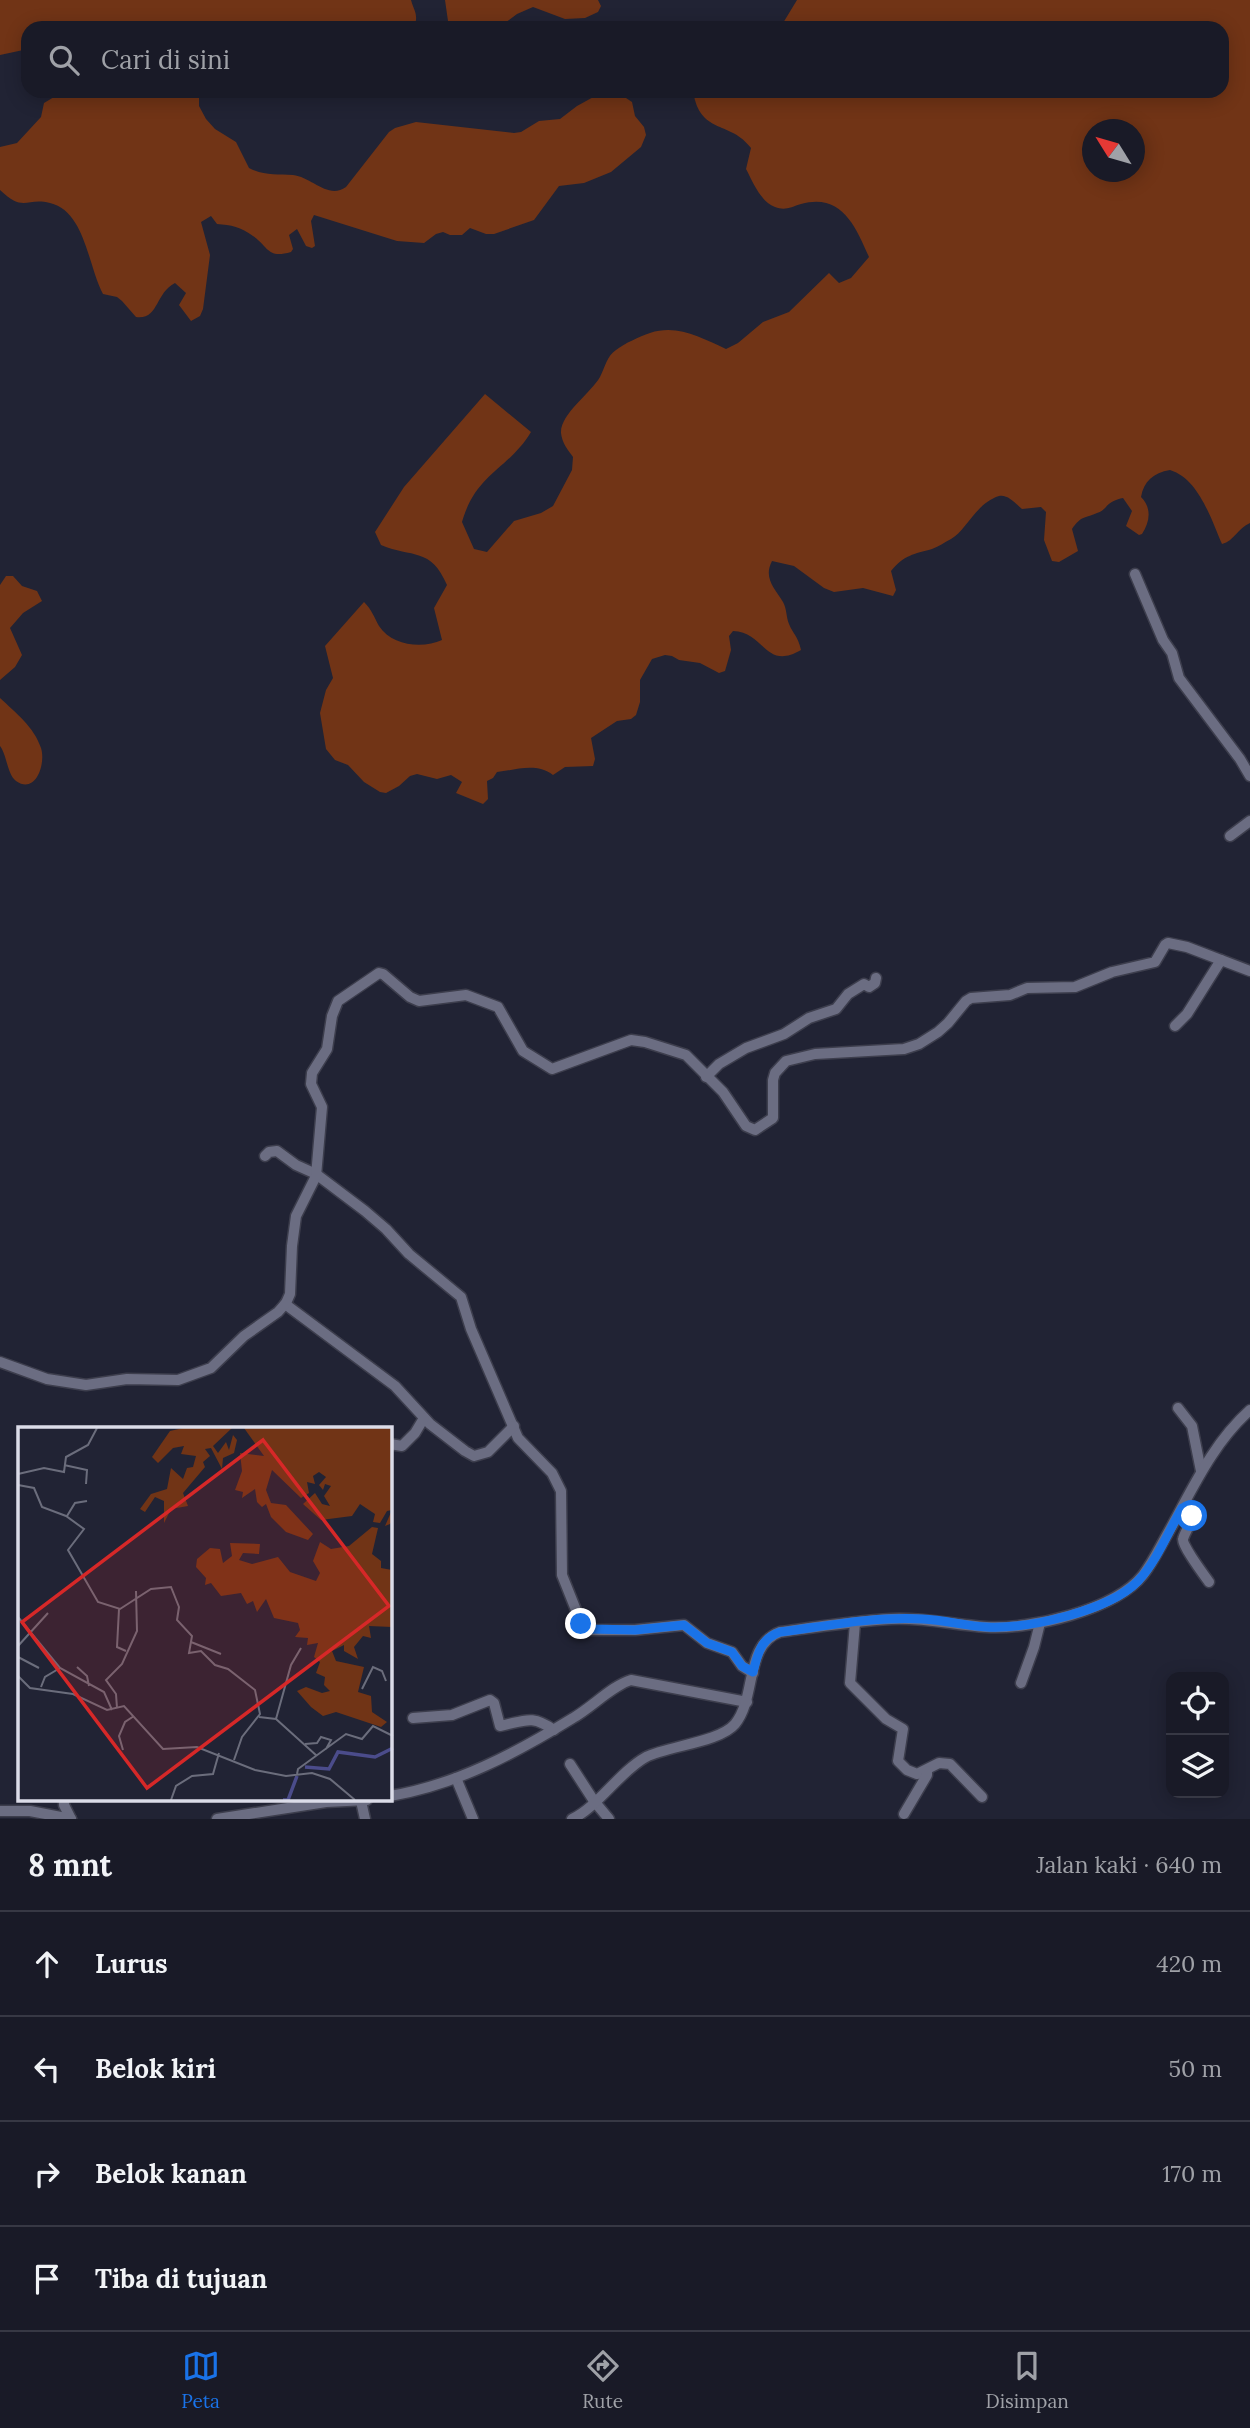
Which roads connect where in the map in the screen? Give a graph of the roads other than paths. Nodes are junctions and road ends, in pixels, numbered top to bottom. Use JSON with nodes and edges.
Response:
{"nodes":[{"id":1,"x":1135,"y":574,"type":"dead end"},
{"id":2,"x":1250,"y":776,"type":"edge"},
{"id":3,"x":1250,"y":821,"type":"edge"},
{"id":4,"x":1230,"y":836,"type":"dead end"},
{"id":5,"x":1221,"y":960,"type":"junction"},
{"id":6,"x":1250,"y":971,"type":"edge"},
{"id":7,"x":876,"y":978,"type":"dead end"},
{"id":8,"x":1175,"y":1026,"type":"dead end"},
{"id":9,"x":706,"y":1077,"type":"junction"},
{"id":10,"x":265,"y":1156,"type":"dead end"},
{"id":11,"x":316,"y":1174,"type":"junction"},
{"id":12,"x":285,"y":1304,"type":"junction"},
{"id":13,"x":0,"y":1362,"type":"edge"},
{"id":14,"x":1178,"y":1408,"type":"dead end"},
{"id":15,"x":1250,"y":1410,"type":"edge"},
{"id":16,"x":424,"y":1418,"type":"junction"},
{"id":17,"x":514,"y":1426,"type":"junction"},
{"id":18,"x":392,"y":1444,"type":"edge"},
{"id":19,"x":1201,"y":1471,"type":"junction"},
{"id":20,"x":1182,"y":1508,"type":"junction"},
{"id":21,"x":1209,"y":1582,"type":"dead end"},
{"id":22,"x":855,"y":1623,"type":"junction"},
{"id":23,"x":1040,"y":1623,"type":"junction"},
{"id":24,"x":753,"y":1672,"type":"junction"},
{"id":25,"x":1021,"y":1683,"type":"dead end"},
{"id":26,"x":747,"y":1702,"type":"junction"},
{"id":27,"x":413,"y":1718,"type":"dead end"},
{"id":28,"x":554,"y":1730,"type":"junction"},
{"id":29,"x":570,"y":1764,"type":"dead end"},
{"id":30,"x":927,"y":1771,"type":"junction"},
{"id":31,"x":456,"y":1778,"type":"junction"},
{"id":32,"x":392,"y":1796,"type":"edge"},
{"id":33,"x":982,"y":1797,"type":"dead end"},
{"id":34,"x":64,"y":1801,"type":"edge"},
{"id":35,"x":345,"y":1801,"type":"edge"},
{"id":36,"x":364,"y":1801,"type":"edge"},
{"id":37,"x":594,"y":1801,"type":"junction"},
{"id":38,"x":0,"y":1811,"type":"edge"},
{"id":39,"x":904,"y":1814,"type":"dead end"},
{"id":40,"x":71,"y":1819,"type":"edge"},
{"id":41,"x":217,"y":1819,"type":"edge"},
{"id":42,"x":365,"y":1819,"type":"edge"},
{"id":43,"x":473,"y":1819,"type":"edge"},
{"id":44,"x":572,"y":1819,"type":"edge"},
{"id":45,"x":609,"y":1819,"type":"edge"}],
"edges":[{"from":1,"to":2,"type":"street"},
{"from":3,"to":4,"type":"street"},
{"from":5,"to":6,"type":"street"},
{"from":5,"to":8,"type":"street"},
{"from":5,"to":9,"type":"street"},
{"from":7,"to":9,"type":"street"},
{"from":9,"to":11,"type":"street"},
{"from":10,"to":11,"type":"street"},
{"from":11,"to":12,"type":"street"},
{"from":11,"to":17,"type":"street"},
{"from":12,"to":13,"type":"street"},
{"from":12,"to":16,"type":"street"},
{"from":14,"to":19,"type":"street"},
{"from":15,"to":19,"type":"street"},
{"from":16,"to":17,"type":"street"},
{"from":16,"to":18,"type":"street"},
{"from":17,"to":24,"type":"street"},
{"from":19,"to":20,"type":"street"},
{"from":20,"to":21,"type":"street"},
{"from":20,"to":23,"type":"street"},
{"from":22,"to":23,"type":"street"},
{"from":22,"to":24,"type":"street"},
{"from":22,"to":30,"type":"street"},
{"from":23,"to":25,"type":"street"},
{"from":24,"to":26,"type":"street"},
{"from":26,"to":28,"type":"street"},
{"from":26,"to":37,"type":"street"},
{"from":27,"to":28,"type":"street"},
{"from":28,"to":31,"type":"street"},
{"from":29,"to":37,"type":"street"},
{"from":30,"to":33,"type":"street"},
{"from":30,"to":39,"type":"street"},
{"from":31,"to":32,"type":"street"},
{"from":31,"to":43,"type":"street"},
{"from":34,"to":40,"type":"street"},
{"from":35,"to":41,"type":"street"},
{"from":36,"to":42,"type":"street"},
{"from":37,"to":44,"type":"street"},
{"from":37,"to":45,"type":"street"},
{"from":38,"to":40,"type":"street"}]}
